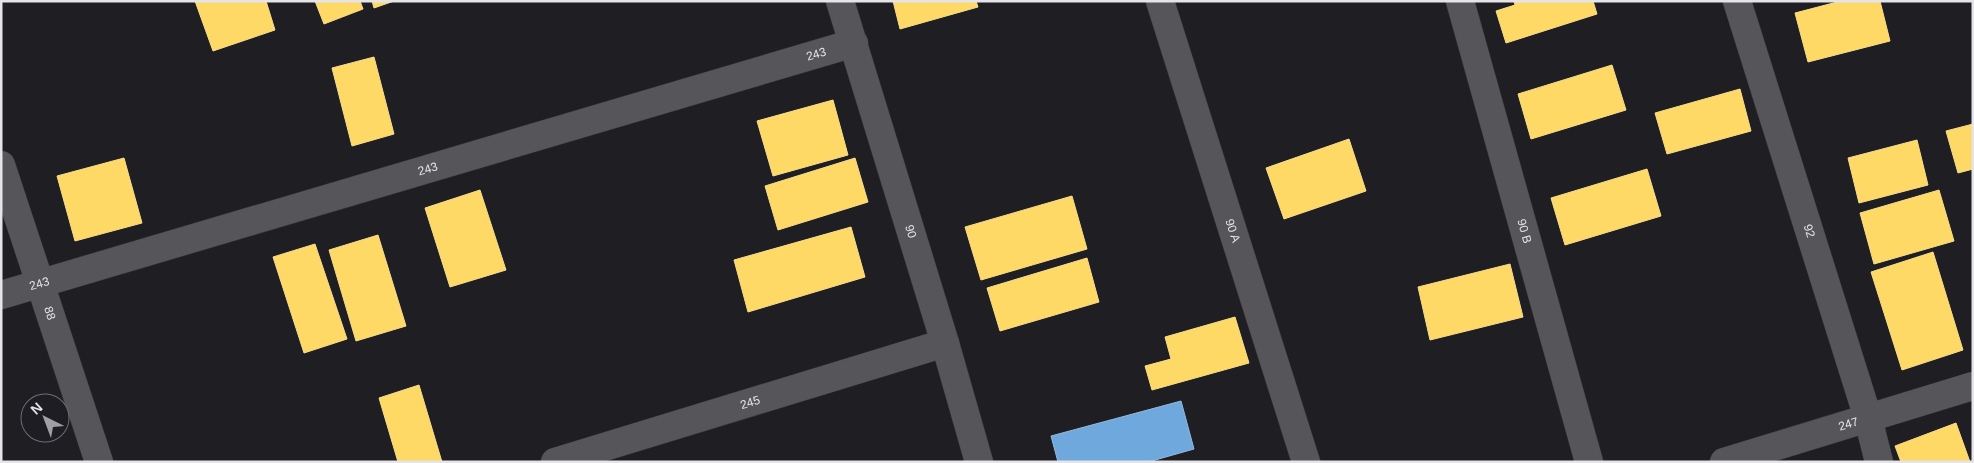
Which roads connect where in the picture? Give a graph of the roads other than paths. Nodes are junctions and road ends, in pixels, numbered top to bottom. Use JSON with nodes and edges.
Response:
{"nodes":[{"id":1,"x":840,"y":1,"type":"edge"},
{"id":2,"x":1160,"y":1,"type":"edge"},
{"id":3,"x":1460,"y":1,"type":"edge"},
{"id":4,"x":1737,"y":1,"type":"edge"},
{"id":5,"x":854,"y":43,"type":"junction"},
{"id":6,"x":1,"y":165,"type":"edge"},
{"id":7,"x":41,"y":283,"type":"junction"},
{"id":8,"x":1,"y":295,"type":"edge"},
{"id":9,"x":945,"y":343,"type":"junction"},
{"id":10,"x":1973,"y":386,"type":"edge"},
{"id":11,"x":1868,"y":418,"type":"junction"},
{"id":12,"x":99,"y":462,"type":"edge"},
{"id":13,"x":555,"y":462,"type":"edge"},
{"id":14,"x":979,"y":462,"type":"edge"},
{"id":15,"x":1306,"y":462,"type":"edge"},
{"id":16,"x":1589,"y":462,"type":"edge"},
{"id":17,"x":1724,"y":462,"type":"edge"},
{"id":18,"x":1879,"y":462,"type":"edge"}],
"edges":[{"from":1,"to":5,"type":"street","name":"90"},
{"from":2,"to":15,"type":"street","name":"90 A"},
{"from":3,"to":16,"type":"street","name":"90 B"},
{"from":4,"to":11,"type":"street","name":"92"},
{"from":5,"to":7,"type":"street","name":"243"},
{"from":5,"to":9,"type":"street","name":"90"},
{"from":6,"to":7,"type":"street","name":"88"},
{"from":7,"to":8,"type":"street","name":"243"},
{"from":7,"to":12,"type":"street","name":"88"},
{"from":9,"to":13,"type":"street","name":"245"},
{"from":9,"to":14,"type":"street","name":"90"},
{"from":10,"to":11,"type":"street","name":"247"},
{"from":11,"to":17,"type":"street","name":"247"},
{"from":11,"to":18,"type":"street","name":"92"}]}
